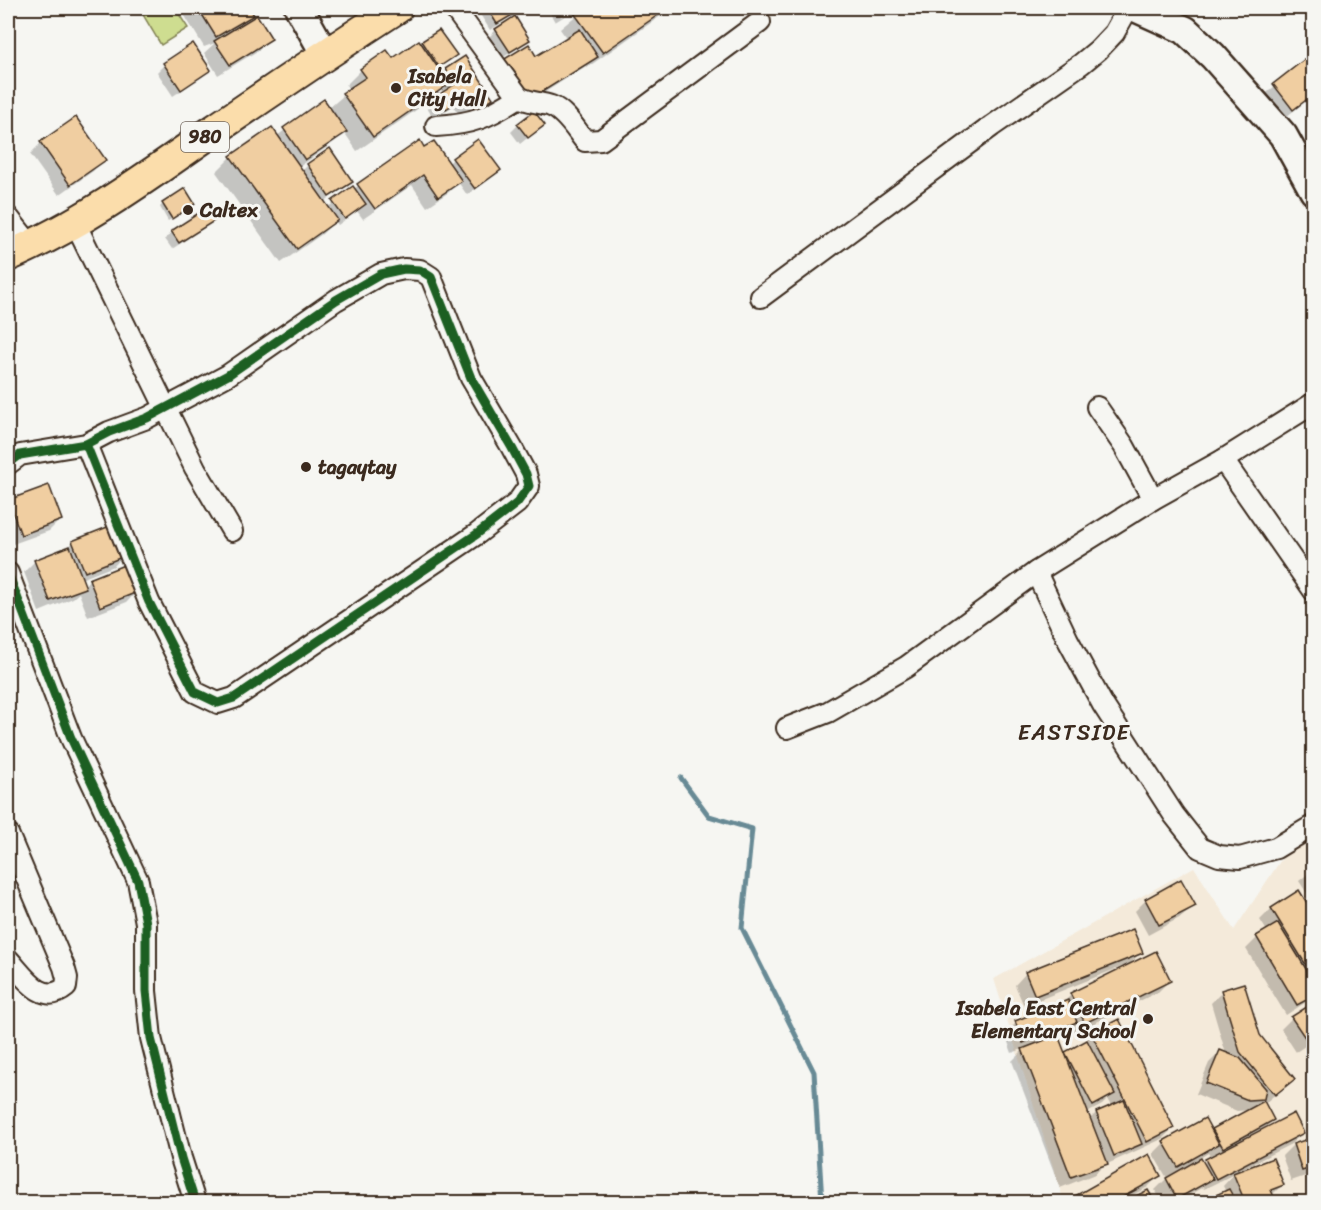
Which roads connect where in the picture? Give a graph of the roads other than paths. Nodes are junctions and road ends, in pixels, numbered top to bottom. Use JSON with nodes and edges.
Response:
{"nodes":[{"id":1,"x":299,"y":8,"type":"edge"},
{"id":2,"x":397,"y":8,"type":"edge"},
{"id":3,"x":454,"y":8,"type":"edge"},
{"id":4,"x":1128,"y":8,"type":"edge"},
{"id":5,"x":1136,"y":8,"type":"edge"},
{"id":6,"x":760,"y":22,"type":"dead end"},
{"id":7,"x":325,"y":54,"type":"junction"},
{"id":8,"x":519,"y":97,"type":"junction"},
{"id":9,"x":436,"y":126,"type":"dead end"},
{"id":10,"x":1314,"y":191,"type":"edge"},
{"id":11,"x":8,"y":217,"type":"edge"},
{"id":12,"x":75,"y":223,"type":"junction"},
{"id":13,"x":19,"y":251,"type":"edge"},
{"id":14,"x":761,"y":297,"type":"dead end"},
{"id":15,"x":1314,"y":403,"type":"edge"},
{"id":16,"x":1097,"y":407,"type":"dead end"},
{"id":17,"x":165,"y":408,"type":"junction"},
{"id":18,"x":86,"y":444,"type":"junction"},
{"id":19,"x":1223,"y":460,"type":"junction"},
{"id":20,"x":8,"y":464,"type":"edge"},
{"id":21,"x":1153,"y":499,"type":"junction"},
{"id":22,"x":232,"y":531,"type":"dead end"},
{"id":23,"x":8,"y":573,"type":"edge"},
{"id":24,"x":1036,"y":573,"type":"junction"},
{"id":25,"x":1314,"y":591,"type":"edge"},
{"id":26,"x":787,"y":728,"type":"dead end"},
{"id":27,"x":1314,"y":825,"type":"edge"},
{"id":28,"x":8,"y":834,"type":"edge"},
{"id":29,"x":8,"y":959,"type":"edge"},
{"id":30,"x":195,"y":1203,"type":"edge"}],
"edges":[{"from":1,"to":7,"type":"street"},
{"from":2,"to":7,"type":"main road","number":"980"},
{"from":3,"to":8,"type":"street"},
{"from":4,"to":14,"type":"street"},
{"from":5,"to":10,"type":"street"},
{"from":6,"to":8,"type":"street"},
{"from":7,"to":12,"type":"main road","number":"980"},
{"from":8,"to":9,"type":"street"},
{"from":11,"to":13,"type":"street"},
{"from":12,"to":13,"type":"main road","number":"980"},
{"from":12,"to":17,"type":"street"},
{"from":15,"to":19,"type":"street"},
{"from":16,"to":21,"type":"street"},
{"from":17,"to":18,"type":"street"},
{"from":17,"to":18,"type":"street"},
{"from":17,"to":22,"type":"street"},
{"from":18,"to":20,"type":"street"},
{"from":19,"to":21,"type":"street"},
{"from":19,"to":25,"type":"street"},
{"from":21,"to":24,"type":"street"},
{"from":23,"to":30,"type":"street"},
{"from":24,"to":26,"type":"street"},
{"from":24,"to":27,"type":"street"},
{"from":28,"to":29,"type":"street"}]}
